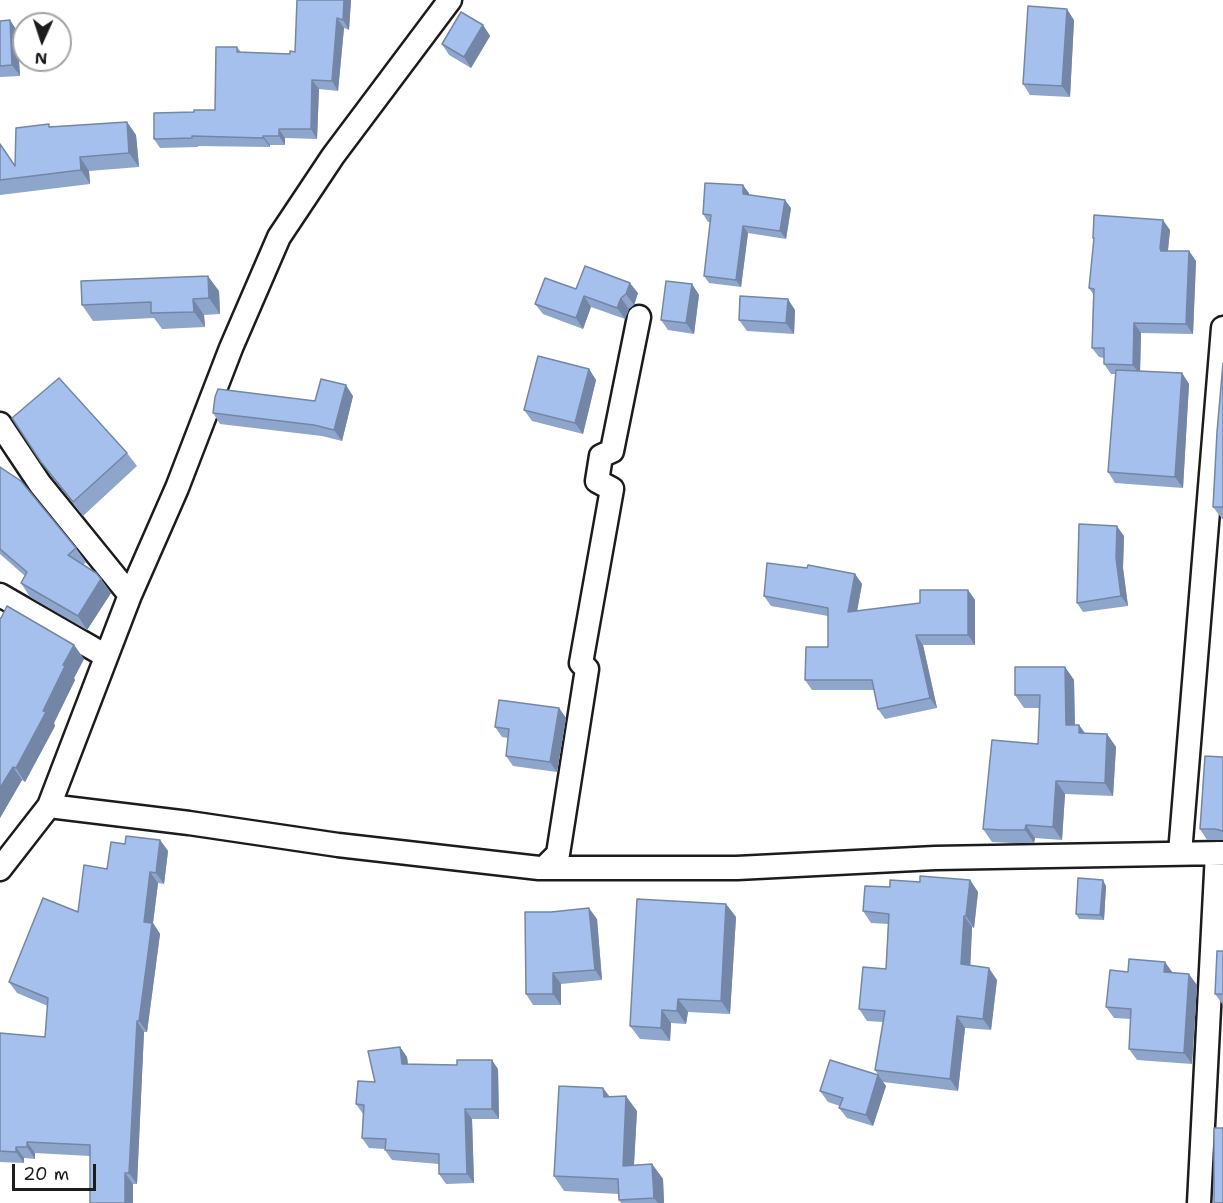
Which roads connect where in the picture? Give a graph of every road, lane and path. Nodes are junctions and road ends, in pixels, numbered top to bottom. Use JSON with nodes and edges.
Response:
{"nodes":[{"id":1,"x":450,"y":0,"type":"edge"},
{"id":2,"x":639,"y":317,"type":"dead end"},
{"id":3,"x":1223,"y":328,"type":"edge"},
{"id":4,"x":0,"y":424,"type":"edge"},
{"id":5,"x":0,"y":595,"type":"edge"},
{"id":6,"x":130,"y":595,"type":"junction"},
{"id":7,"x":106,"y":656,"type":"junction"},
{"id":8,"x":49,"y":806,"type":"junction"},
{"id":9,"x":1180,"y":853,"type":"junction"},
{"id":10,"x":1220,"y":853,"type":"edge"},
{"id":11,"x":544,"y":868,"type":"junction"},
{"id":12,"x":0,"y":869,"type":"edge"},
{"id":13,"x":1199,"y":1203,"type":"edge"}],
"edges":[{"from":1,"to":6,"type":"street"},
{"from":2,"to":11,"type":"street"},
{"from":3,"to":9,"type":"street"},
{"from":4,"to":6,"type":"street"},
{"from":5,"to":7,"type":"street"},
{"from":6,"to":7,"type":"street"},
{"from":7,"to":8,"type":"street"},
{"from":8,"to":11,"type":"street"},
{"from":8,"to":12,"type":"street"},
{"from":9,"to":10,"type":"street"},
{"from":9,"to":11,"type":"street"},
{"from":10,"to":13,"type":"street"}]}
